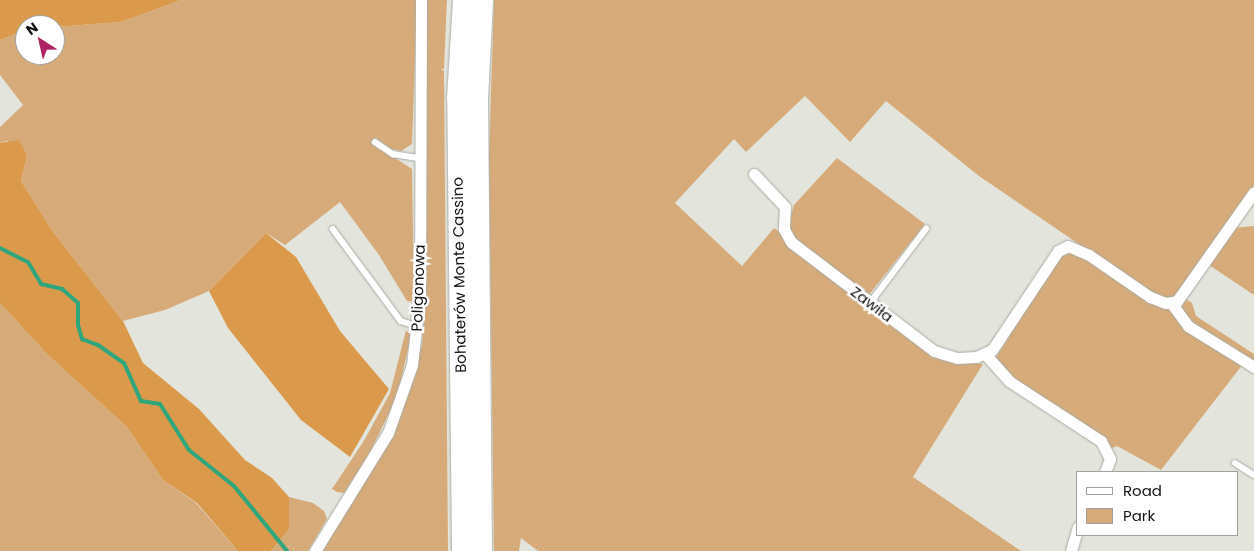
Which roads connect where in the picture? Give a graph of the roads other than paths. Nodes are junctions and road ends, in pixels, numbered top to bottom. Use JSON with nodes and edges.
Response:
{"nodes":[{"id":1,"x":421,"y":0,"type":"edge"},
{"id":2,"x":463,"y":0,"type":"edge"},
{"id":3,"x":482,"y":0,"type":"edge"},
{"id":4,"x":375,"y":142,"type":"dead end"},
{"id":5,"x":418,"y":158,"type":"junction"},
{"id":6,"x":754,"y":174,"type":"dead end"},
{"id":7,"x":1254,"y":192,"type":"edge"},
{"id":8,"x":333,"y":229,"type":"dead end"},
{"id":9,"x":926,"y":229,"type":"dead end"},
{"id":10,"x":870,"y":303,"type":"junction"},
{"id":11,"x":1172,"y":304,"type":"junction"},
{"id":12,"x":418,"y":327,"type":"junction"},
{"id":13,"x":985,"y":354,"type":"junction"},
{"id":14,"x":1254,"y":367,"type":"edge"},
{"id":15,"x":1234,"y":463,"type":"dead end"},
{"id":16,"x":1105,"y":471,"type":"edge"},
{"id":17,"x":1254,"y":474,"type":"edge"},
{"id":18,"x":1076,"y":534,"type":"edge"},
{"id":19,"x":315,"y":551,"type":"edge"},
{"id":20,"x":462,"y":551,"type":"edge"},
{"id":21,"x":481,"y":551,"type":"edge"},
{"id":22,"x":1071,"y":551,"type":"edge"}],
"edges":[{"from":1,"to":5,"type":"street","name":"Poligonowa"},
{"from":2,"to":20,"type":"highway","name":"Bohaterów Monte Cassino"},
{"from":3,"to":21,"type":"highway","name":"Bohaterów Monte Cassino"},
{"from":4,"to":5,"type":"lane"},
{"from":5,"to":12,"type":"street","name":"Poligonowa"},
{"from":6,"to":10,"type":"street","name":"Zawiła"},
{"from":7,"to":11,"type":"street"},
{"from":8,"to":12,"type":"lane"},
{"from":9,"to":10,"type":"lane"},
{"from":10,"to":13,"type":"street","name":"Zawiła"},
{"from":11,"to":13,"type":"street"},
{"from":11,"to":14,"type":"street"},
{"from":12,"to":19,"type":"street","name":"Poligonowa"},
{"from":13,"to":16,"type":"street"},
{"from":15,"to":17,"type":"lane"},
{"from":18,"to":22,"type":"street"}]}
